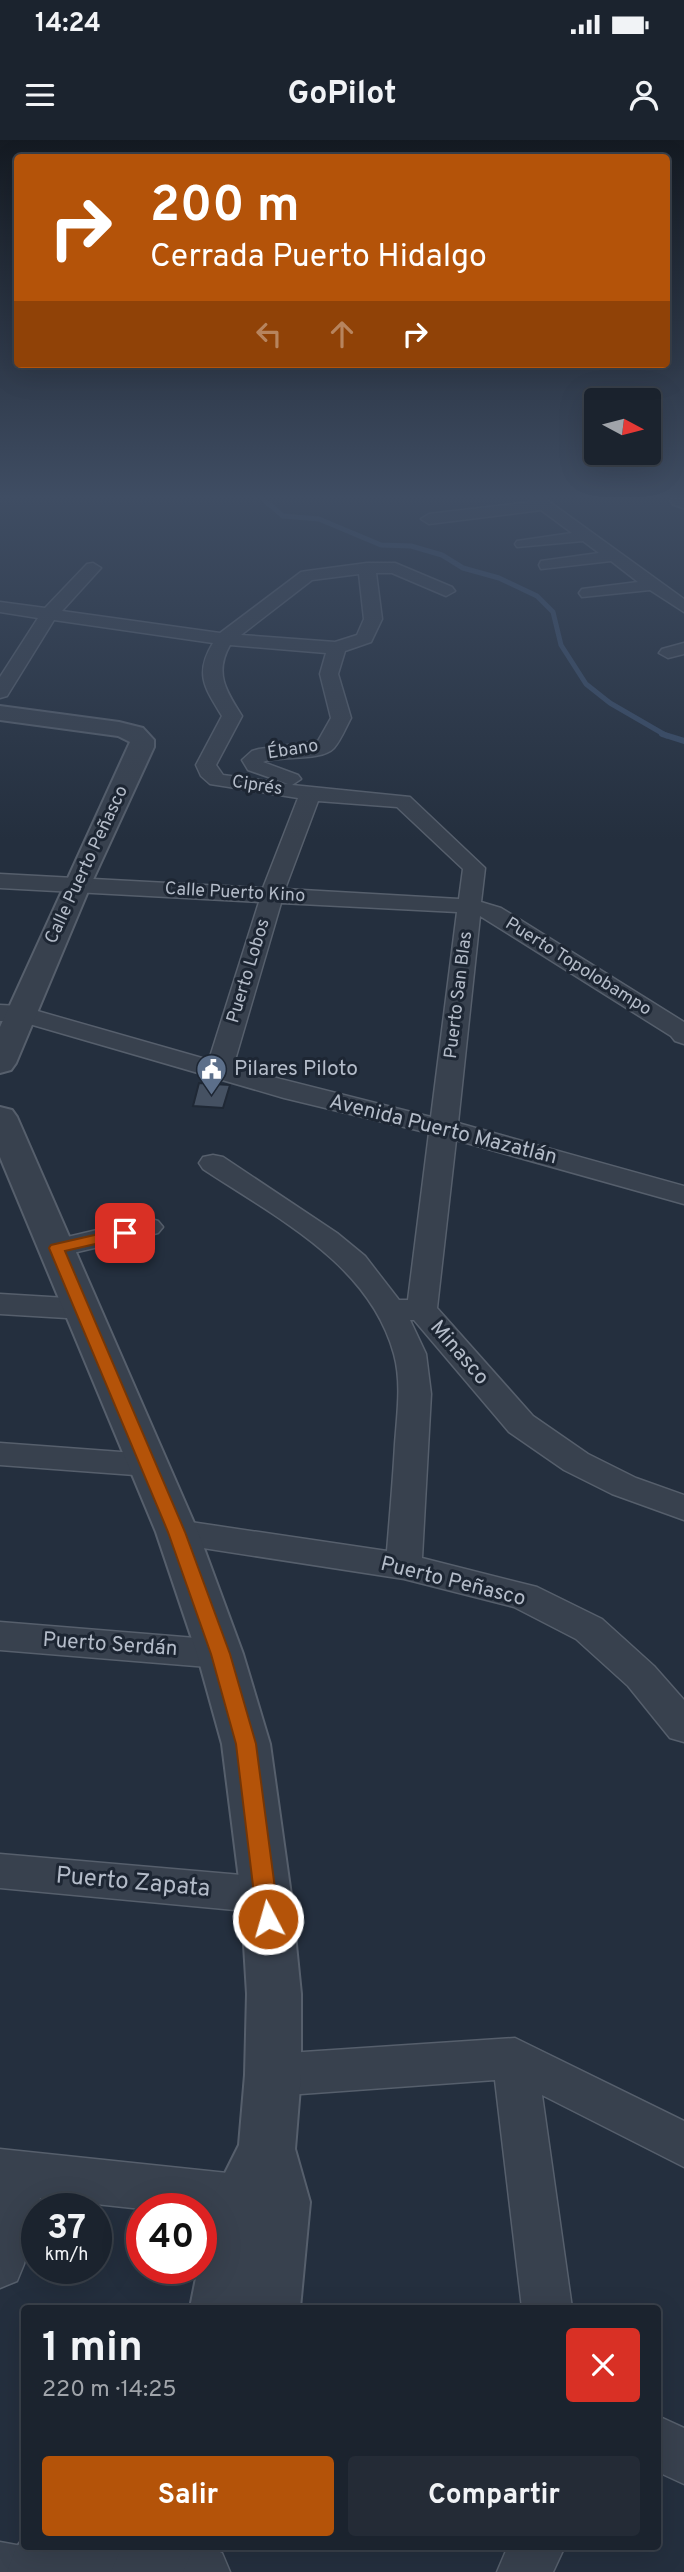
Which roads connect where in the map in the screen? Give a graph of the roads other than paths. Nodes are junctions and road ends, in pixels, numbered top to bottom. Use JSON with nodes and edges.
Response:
{"nodes":[{"id":1,"x":50,"y":613,"type":"edge"},
{"id":2,"x":53,"y":613,"type":"edge"},
{"id":3,"x":258,"y":613,"type":"edge"},
{"id":4,"x":372,"y":613,"type":"edge"},
{"id":5,"x":224,"y":639,"type":"junction"},
{"id":6,"x":337,"y":648,"type":"junction"},
{"id":7,"x":0,"y":656,"type":"edge"},
{"id":8,"x":22,"y":659,"type":"junction"},
{"id":9,"x":0,"y":692,"type":"edge"},
{"id":10,"x":0,"y":713,"type":"edge"},
{"id":11,"x":310,"y":794,"type":"junction"},
{"id":12,"x":0,"y":881,"type":"edge"},
{"id":13,"x":77,"y":884,"type":"junction"},
{"id":14,"x":272,"y":895,"type":"junction"},
{"id":15,"x":470,"y":906,"type":"junction"},
{"id":16,"x":10,"y":1013,"type":"edge"},
{"id":17,"x":684,"y":1035,"type":"edge"},
{"id":18,"x":0,"y":1063,"type":"edge"},
{"id":19,"x":219,"y":1070,"type":"junction"},
{"id":20,"x":0,"y":1117,"type":"edge"},
{"id":21,"x":444,"y":1128,"type":"junction"},
{"id":22,"x":213,"y":1163,"type":"dead end"},
{"id":23,"x":12,"y":1173,"type":"edge"},
{"id":24,"x":684,"y":1195,"type":"edge"},
{"id":25,"x":148,"y":1227,"type":"dead end"},
{"id":26,"x":56,"y":1248,"type":"junction"},
{"id":27,"x":0,"y":1304,"type":"edge"},
{"id":28,"x":83,"y":1309,"type":"junction"},
{"id":29,"x":406,"y":1310,"type":"junction"},
{"id":30,"x":0,"y":1454,"type":"edge"},
{"id":31,"x":148,"y":1465,"type":"junction"},
{"id":32,"x":684,"y":1508,"type":"edge"},
{"id":33,"x":177,"y":1532,"type":"junction"},
{"id":34,"x":404,"y":1566,"type":"junction"},
{"id":35,"x":0,"y":1636,"type":"edge"},
{"id":36,"x":220,"y":1654,"type":"junction"},
{"id":37,"x":684,"y":1727,"type":"edge"},
{"id":38,"x":0,"y":1871,"type":"edge"},
{"id":39,"x":266,"y":1895,"type":"junction"},
{"id":40,"x":515,"y":2058,"type":"junction"},
{"id":41,"x":274,"y":2075,"type":"junction"},
{"id":42,"x":684,"y":2145,"type":"edge"},
{"id":43,"x":11,"y":2172,"type":"edge"},
{"id":44,"x":263,"y":2183,"type":"junction"},
{"id":45,"x":0,"y":2264,"type":"edge"},
{"id":46,"x":221,"y":2305,"type":"edge"},
{"id":47,"x":270,"y":2305,"type":"edge"},
{"id":48,"x":547,"y":2305,"type":"edge"},
{"id":49,"x":661,"y":2444,"type":"edge"},
{"id":50,"x":684,"y":2459,"type":"edge"},
{"id":51,"x":57,"y":2550,"type":"edge"},
{"id":52,"x":536,"y":2550,"type":"edge"},
{"id":53,"x":165,"y":2562,"type":"edge"},
{"id":54,"x":0,"y":2568,"type":"edge"},
{"id":55,"x":29,"y":2572,"type":"edge"},
{"id":56,"x":40,"y":2572,"type":"edge"},
{"id":57,"x":48,"y":2572,"type":"edge"},
{"id":58,"x":524,"y":2572,"type":"edge"}],
"edges":[{"from":1,"to":8,"type":"street"},
{"from":2,"to":5,"type":"street"},
{"from":3,"to":5,"type":"street","name":"Ciprés"},
{"from":4,"to":6,"type":"street"},
{"from":5,"to":6,"type":"street"},
{"from":5,"to":11,"type":"street","name":"Ciprés"},
{"from":6,"to":11,"type":"street","name":"Ébano"},
{"from":7,"to":8,"type":"street"},
{"from":8,"to":9,"type":"street"},
{"from":10,"to":13,"type":"street","name":"Calle Puerto Peñasco"},
{"from":11,"to":14,"type":"street","name":"Puerto Lobos"},
{"from":11,"to":15,"type":"street","name":"Puerto San Blas"},
{"from":12,"to":13,"type":"street","name":"Calle Puerto Kino"},
{"from":13,"to":14,"type":"street","name":"Calle Puerto Kino"},
{"from":13,"to":16,"type":"street","name":"Calle Puerto Peñasco"},
{"from":14,"to":15,"type":"street","name":"Calle Puerto Kino"},
{"from":14,"to":19,"type":"street","name":"Puerto Lobos"},
{"from":15,"to":17,"type":"street","name":"Puerto Topolobampo"},
{"from":15,"to":21,"type":"street","name":"Puerto San Blas"},
{"from":16,"to":18,"type":"street","name":"Calle Puerto Peñasco"},
{"from":16,"to":19,"type":"street","name":"Avenida Puerto Mazatlán"},
{"from":19,"to":21,"type":"street","name":"Avenida Puerto Mazatlán"},
{"from":20,"to":23,"type":"street"},
{"from":21,"to":24,"type":"street","name":"Avenida Puerto Mazatlán"},
{"from":21,"to":29,"type":"street","name":"Puerto San Blas"},
{"from":22,"to":29,"type":"street","name":"Minasco"},
{"from":23,"to":26,"type":"street"},
{"from":25,"to":26,"type":"street"},
{"from":26,"to":28,"type":"street"},
{"from":27,"to":28,"type":"street"},
{"from":28,"to":31,"type":"street"},
{"from":29,"to":32,"type":"street","name":"Minasco"},
{"from":29,"to":34,"type":"street"},
{"from":30,"to":31,"type":"street"},
{"from":31,"to":33,"type":"street"},
{"from":33,"to":34,"type":"street","name":"Puerto Peñasco"},
{"from":33,"to":36,"type":"street"},
{"from":34,"to":37,"type":"street","name":"Puerto Peñasco"},
{"from":35,"to":36,"type":"street","name":"Puerto Serdán"},
{"from":36,"to":39,"type":"street"},
{"from":38,"to":39,"type":"street","name":"Puerto Zapata"},
{"from":39,"to":41,"type":"street"},
{"from":40,"to":41,"type":"street"},
{"from":40,"to":42,"type":"street"},
{"from":40,"to":48,"type":"street"},
{"from":41,"to":44,"type":"street"},
{"from":43,"to":44,"type":"street"},
{"from":43,"to":45,"type":"street"},
{"from":44,"to":46,"type":"street"},
{"from":44,"to":47,"type":"street"},
{"from":49,"to":50,"type":"street"},
{"from":51,"to":56,"type":"street"},
{"from":52,"to":58,"type":"street"},
{"from":53,"to":57,"type":"street"},
{"from":54,"to":55,"type":"street"}]}
